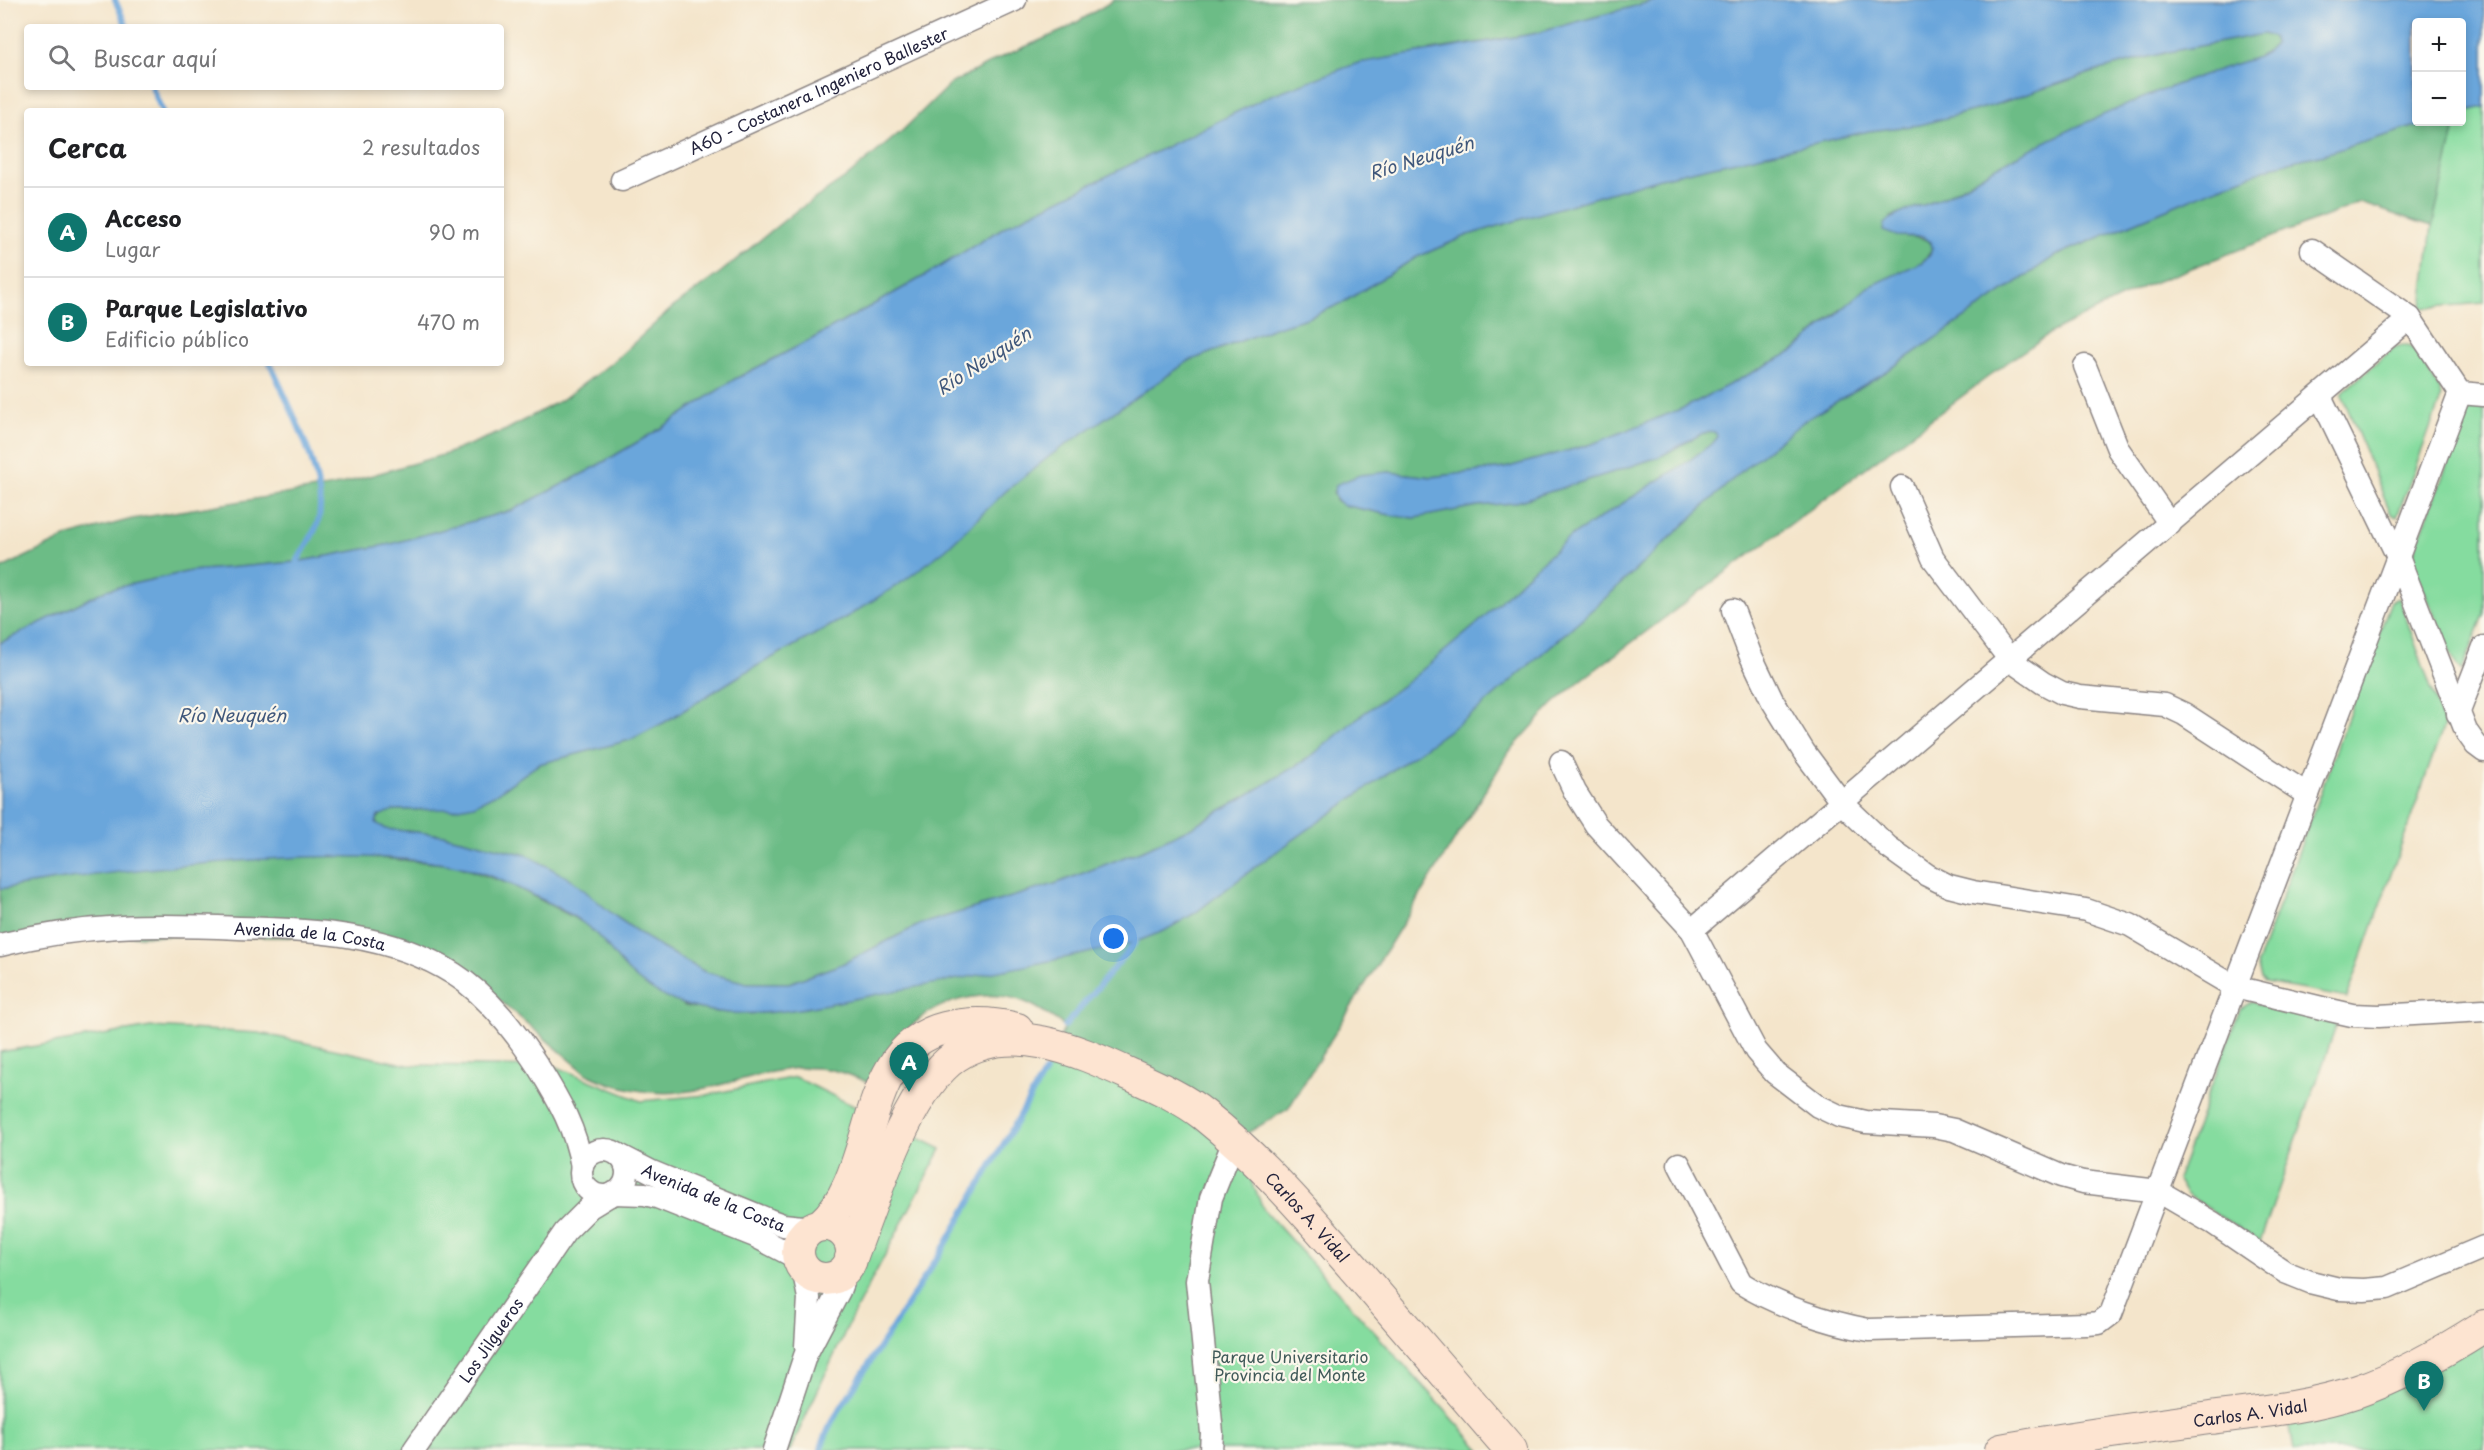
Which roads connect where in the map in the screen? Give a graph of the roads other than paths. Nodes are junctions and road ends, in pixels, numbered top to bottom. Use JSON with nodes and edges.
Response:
{"nodes":[{"id":1,"x":1015,"y":0,"type":"edge"},
{"id":2,"x":622,"y":180,"type":"dead end"},
{"id":3,"x":2312,"y":250,"type":"dead end"},
{"id":4,"x":2410,"y":318,"type":"junction"},
{"id":5,"x":2085,"y":366,"type":"dead end"},
{"id":6,"x":2460,"y":393,"type":"junction"},
{"id":7,"x":2484,"y":394,"type":"edge"},
{"id":8,"x":2320,"y":396,"type":"junction"},
{"id":9,"x":1902,"y":487,"type":"dead end"},
{"id":10,"x":2169,"y":524,"type":"junction"},
{"id":11,"x":2398,"y":557,"type":"junction"},
{"id":12,"x":1732,"y":610,"type":"dead end"},
{"id":13,"x":2484,"y":647,"type":"edge"},
{"id":14,"x":2010,"y":660,"type":"junction"},
{"id":15,"x":2458,"y":714,"type":"junction"},
{"id":16,"x":2484,"y":751,"type":"edge"},
{"id":17,"x":1561,"y":762,"type":"dead end"},
{"id":18,"x":2308,"y":795,"type":"junction"},
{"id":19,"x":1842,"y":802,"type":"junction"},
{"id":20,"x":1692,"y":930,"type":"junction"},
{"id":21,"x":0,"y":945,"type":"edge"},
{"id":22,"x":2235,"y":987,"type":"junction"},
{"id":23,"x":2484,"y":1010,"type":"edge"},
{"id":24,"x":1057,"y":1045,"type":"junction"},
{"id":25,"x":556,"y":1096,"type":"junction"},
{"id":26,"x":1234,"y":1141,"type":"junction"},
{"id":27,"x":613,"y":1152,"type":"junction"},
{"id":28,"x":1678,"y":1164,"type":"dead end"},
{"id":29,"x":582,"y":1172,"type":"junction"},
{"id":30,"x":2158,"y":1191,"type":"junction"},
{"id":31,"x":611,"y":1194,"type":"junction"},
{"id":32,"x":816,"y":1227,"type":"junction"},
{"id":33,"x":566,"y":1232,"type":"junction"},
{"id":34,"x":2484,"y":1247,"type":"edge"},
{"id":35,"x":850,"y":1262,"type":"junction"},
{"id":36,"x":801,"y":1264,"type":"junction"},
{"id":37,"x":2484,"y":1326,"type":"edge"},
{"id":38,"x":805,"y":1356,"type":"junction"},
{"id":39,"x":2080,"y":1443,"type":"edge"},
{"id":40,"x":414,"y":1450,"type":"edge"},
{"id":41,"x":774,"y":1450,"type":"edge"},
{"id":42,"x":1211,"y":1450,"type":"edge"},
{"id":43,"x":1511,"y":1450,"type":"edge"},
{"id":44,"x":2001,"y":1450,"type":"edge"}],
"edges":[{"from":1,"to":2,"type":"street","name":"A60 - Costanera Ingeniero Ballester"},
{"from":3,"to":4,"type":"street"},
{"from":4,"to":6,"type":"street"},
{"from":4,"to":8,"type":"street"},
{"from":5,"to":10,"type":"street"},
{"from":6,"to":7,"type":"street"},
{"from":6,"to":11,"type":"street"},
{"from":8,"to":10,"type":"street"},
{"from":8,"to":11,"type":"street"},
{"from":9,"to":14,"type":"street"},
{"from":10,"to":14,"type":"street"},
{"from":11,"to":15,"type":"street"},
{"from":11,"to":18,"type":"street"},
{"from":12,"to":19,"type":"street"},
{"from":13,"to":15,"type":"street"},
{"from":14,"to":18,"type":"street"},
{"from":14,"to":19,"type":"street"},
{"from":15,"to":16,"type":"street"},
{"from":17,"to":20,"type":"street"},
{"from":18,"to":22,"type":"street"},
{"from":19,"to":20,"type":"street"},
{"from":19,"to":22,"type":"street"},
{"from":20,"to":30,"type":"street"},
{"from":21,"to":25,"type":"street","name":"Avenida de la Costa"},
{"from":22,"to":23,"type":"street"},
{"from":22,"to":30,"type":"street"},
{"from":24,"to":26,"type":"street","name":"Carlos A. Vidal"},
{"from":24,"to":32,"type":"street"},
{"from":24,"to":35,"type":"street"},
{"from":25,"to":27,"type":"street","name":"Avenida de la Costa"},
{"from":25,"to":29,"type":"street","name":"Avenida de la Costa"},
{"from":26,"to":42,"type":"street"},
{"from":26,"to":43,"type":"street","name":"Carlos A. Vidal"},
{"from":27,"to":29,"type":"street"},
{"from":27,"to":31,"type":"street","name":"Avenida de la Costa"},
{"from":27,"to":32,"type":"street","name":"Avenida de la Costa"},
{"from":28,"to":30,"type":"street"},
{"from":29,"to":31,"type":"street","name":"Avenida de la Costa"},
{"from":29,"to":33,"type":"street","name":"Los Jilgueros"},
{"from":30,"to":34,"type":"street"},
{"from":31,"to":33,"type":"street","name":"Los Jilgueros"},
{"from":31,"to":36,"type":"street","name":"Avenida de la Costa"},
{"from":32,"to":35,"type":"street"},
{"from":32,"to":36,"type":"street"},
{"from":33,"to":40,"type":"street","name":"Los Jilgueros"},
{"from":35,"to":36,"type":"street"},
{"from":35,"to":38,"type":"street"},
{"from":36,"to":38,"type":"street"},
{"from":37,"to":39,"type":"street","name":"Carlos A. Vidal"},
{"from":38,"to":41,"type":"street"},
{"from":39,"to":44,"type":"street","name":"Carlos A. Vidal"}]}
